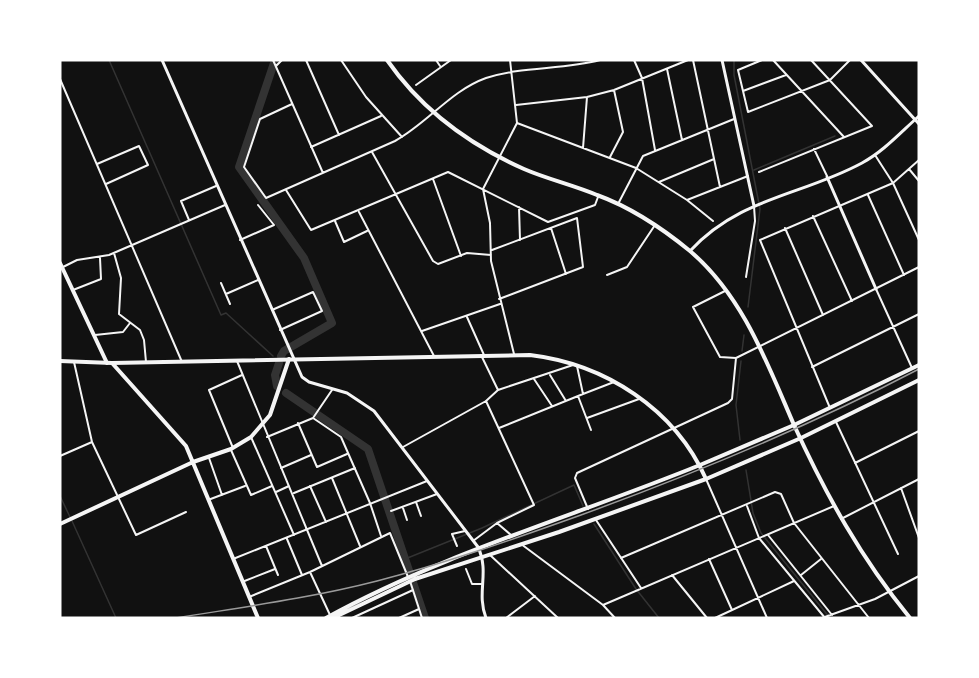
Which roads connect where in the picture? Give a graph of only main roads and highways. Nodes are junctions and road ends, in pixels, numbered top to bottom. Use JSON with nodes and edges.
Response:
{"nodes":[{"id":1,"x":387,"y":60,"type":"edge"},
{"id":2,"x":61,"y":265,"type":"edge"},
{"id":3,"x":291,"y":359,"type":"junction"},
{"id":4,"x":60,"y":361,"type":"edge"},
{"id":5,"x":110,"y":363,"type":"junction"},
{"id":6,"x":919,"y":365,"type":"edge"},
{"id":7,"x":918,"y":382,"type":"edge"},
{"id":8,"x":795,"y":425,"type":"junction"},
{"id":9,"x":801,"y":438,"type":"junction"},
{"id":10,"x":193,"y":462,"type":"junction"},
{"id":11,"x":700,"y":465,"type":"junction"},
{"id":12,"x":706,"y":479,"type":"junction"},
{"id":13,"x":60,"y":524,"type":"edge"},
{"id":14,"x":412,"y":578,"type":"junction"},
{"id":15,"x":330,"y":617,"type":"edge"},
{"id":16,"x":258,"y":618,"type":"edge"},
{"id":17,"x":910,"y":618,"type":"edge"}],
"edges":[{"from":1,"to":8,"type":"main road"},
{"from":2,"to":5,"type":"main road"},
{"from":3,"to":5,"type":"main road"},
{"from":3,"to":10,"type":"main road"},
{"from":3,"to":11,"type":"main road"},
{"from":4,"to":5,"type":"main road"},
{"from":5,"to":10,"type":"main road"},
{"from":6,"to":8,"type":"main road"},
{"from":7,"to":9,"type":"main road"},
{"from":8,"to":9,"type":"main road"},
{"from":8,"to":11,"type":"main road"},
{"from":9,"to":12,"type":"main road"},
{"from":9,"to":17,"type":"main road"},
{"from":10,"to":13,"type":"main road"},
{"from":10,"to":16,"type":"main road"},
{"from":11,"to":12,"type":"main road"},
{"from":11,"to":14,"type":"main road"},
{"from":12,"to":14,"type":"main road"},
{"from":14,"to":15,"type":"main road"}]}
